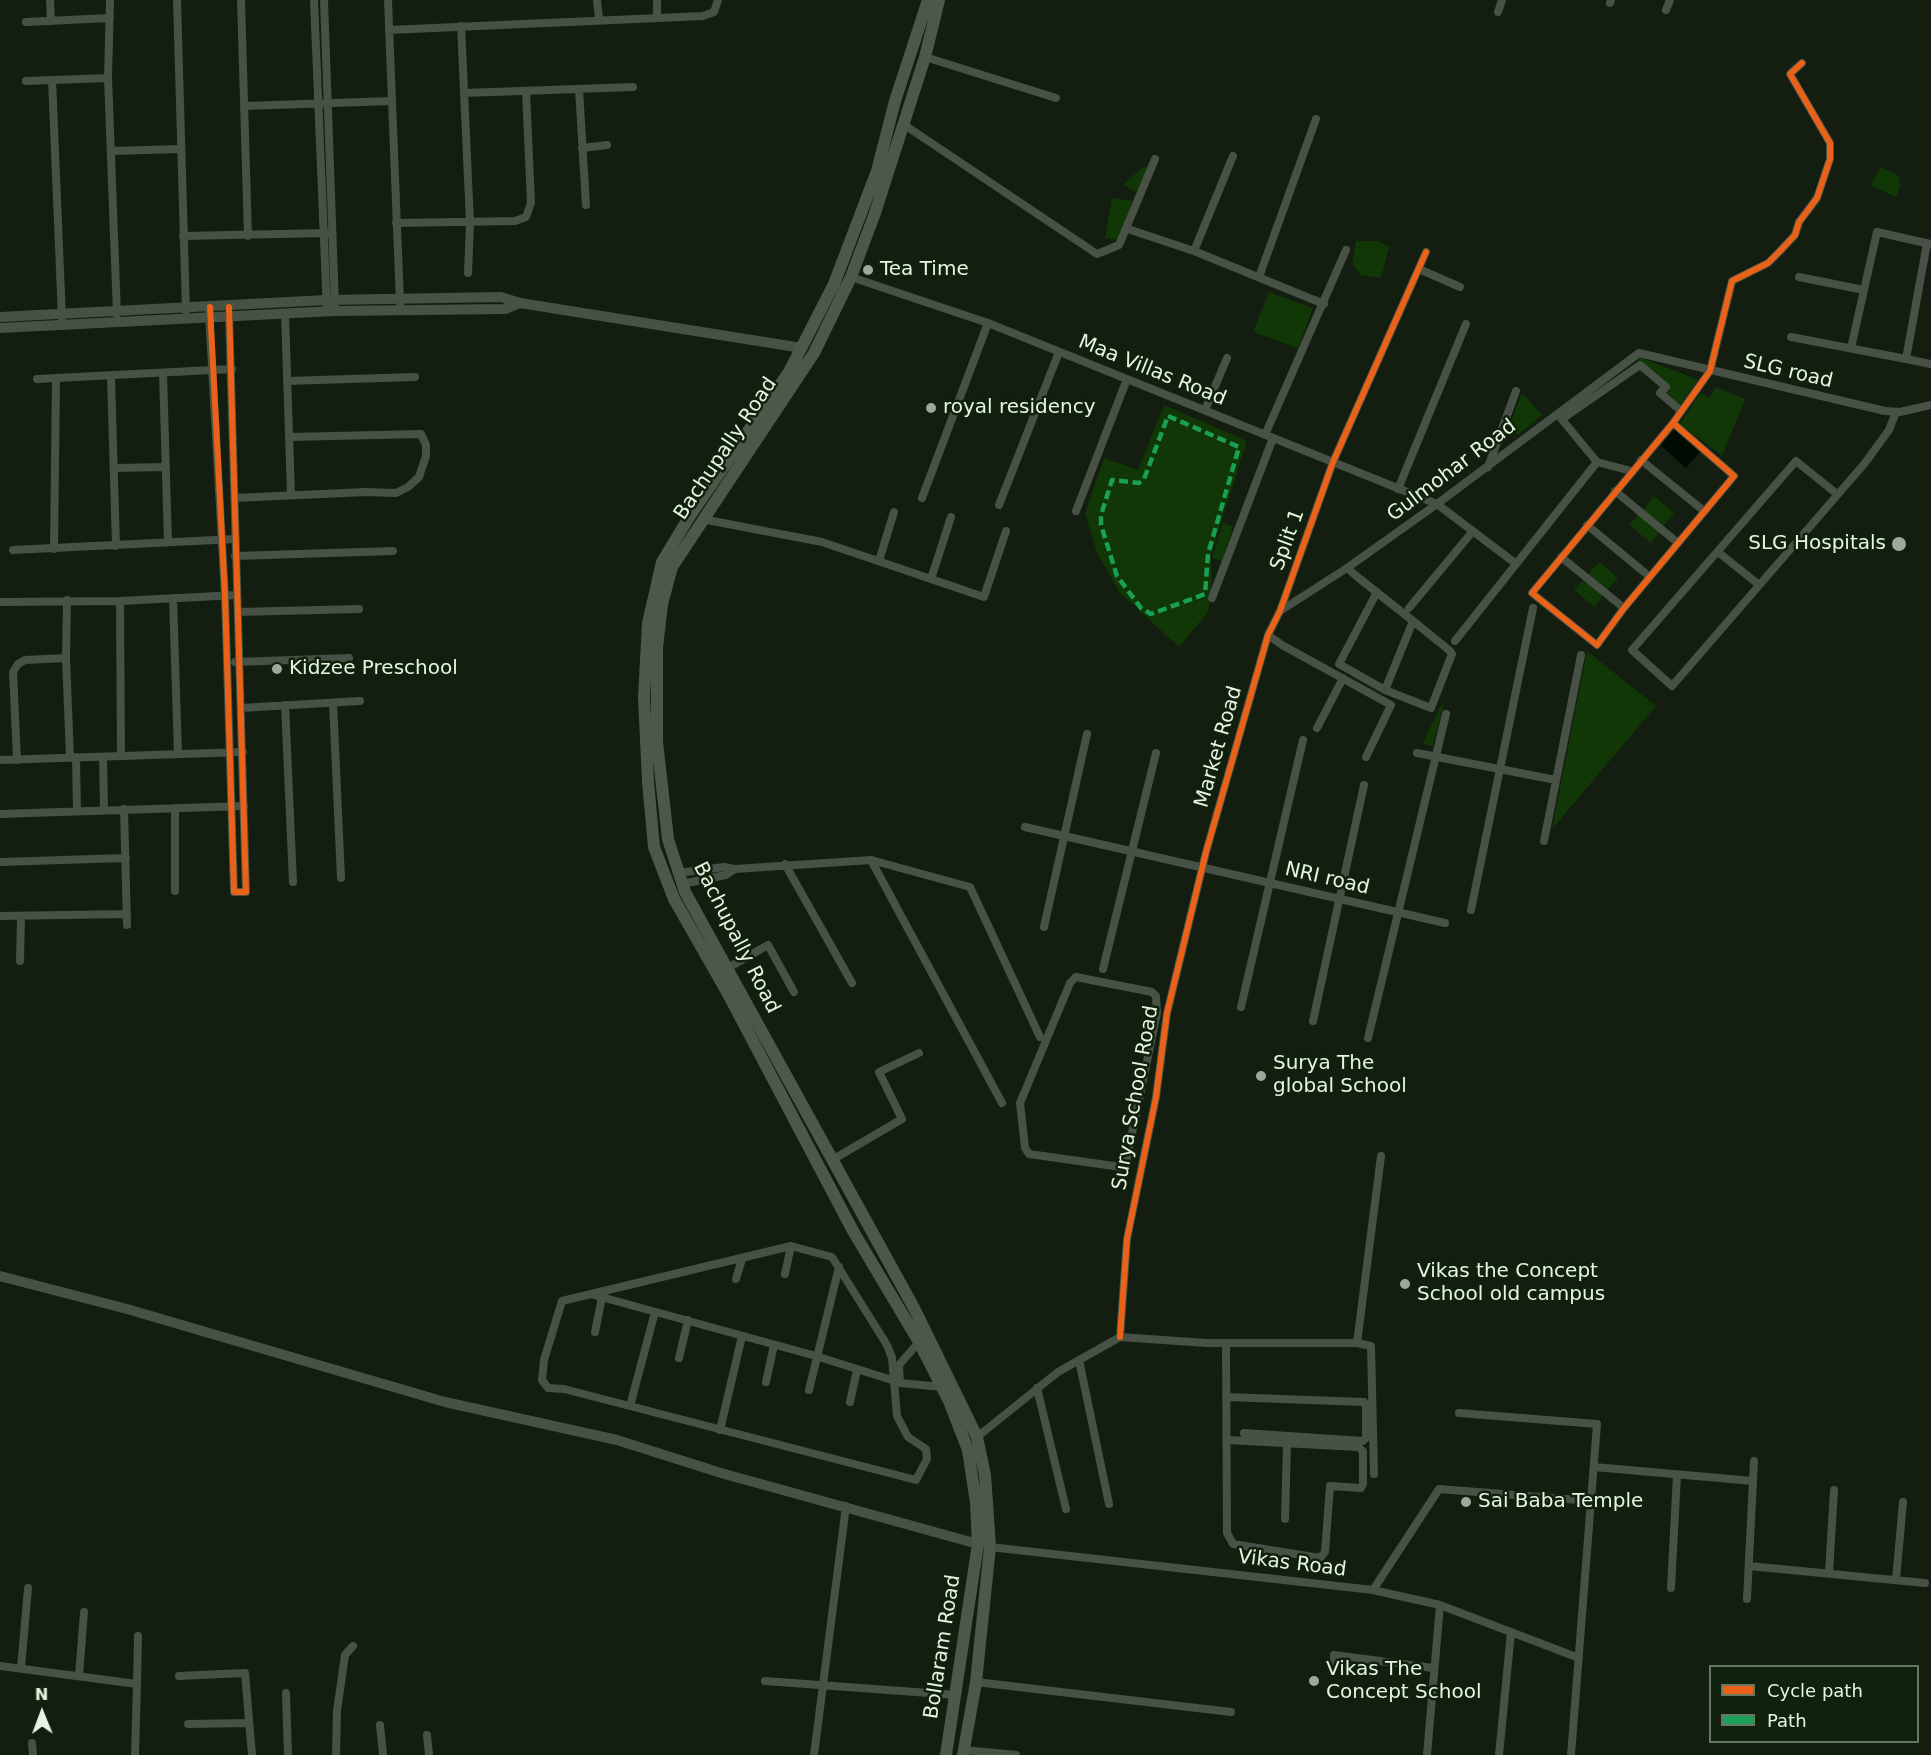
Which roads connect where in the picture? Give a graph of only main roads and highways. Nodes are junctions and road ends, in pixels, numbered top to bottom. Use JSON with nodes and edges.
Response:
{"nodes":[{"id":1,"x":927,"y":0,"type":"edge"},
{"id":2,"x":939,"y":0,"type":"edge"},
{"id":3,"x":902,"y":1286,"type":"junction"},
{"id":4,"x":890,"y":1292,"type":"junction"},
{"id":5,"x":984,"y":1546,"type":"junction"},
{"id":6,"x":963,"y":1752,"type":"edge"},
{"id":7,"x":946,"y":1755,"type":"edge"}],
"edges":[{"from":1,"to":4,"type":"main road","name":"Bachupally Road"},
{"from":2,"to":3,"type":"main road","name":"Bachupally Road"},
{"from":3,"to":4,"type":"main road"},
{"from":3,"to":5,"type":"main road","name":"Bachupally Road"},
{"from":4,"to":5,"type":"main road","name":"Bachupally Road"},
{"from":5,"to":6,"type":"main road","name":"Bollaram Road"},
{"from":5,"to":7,"type":"main road","name":"Bollaram Road"}]}
